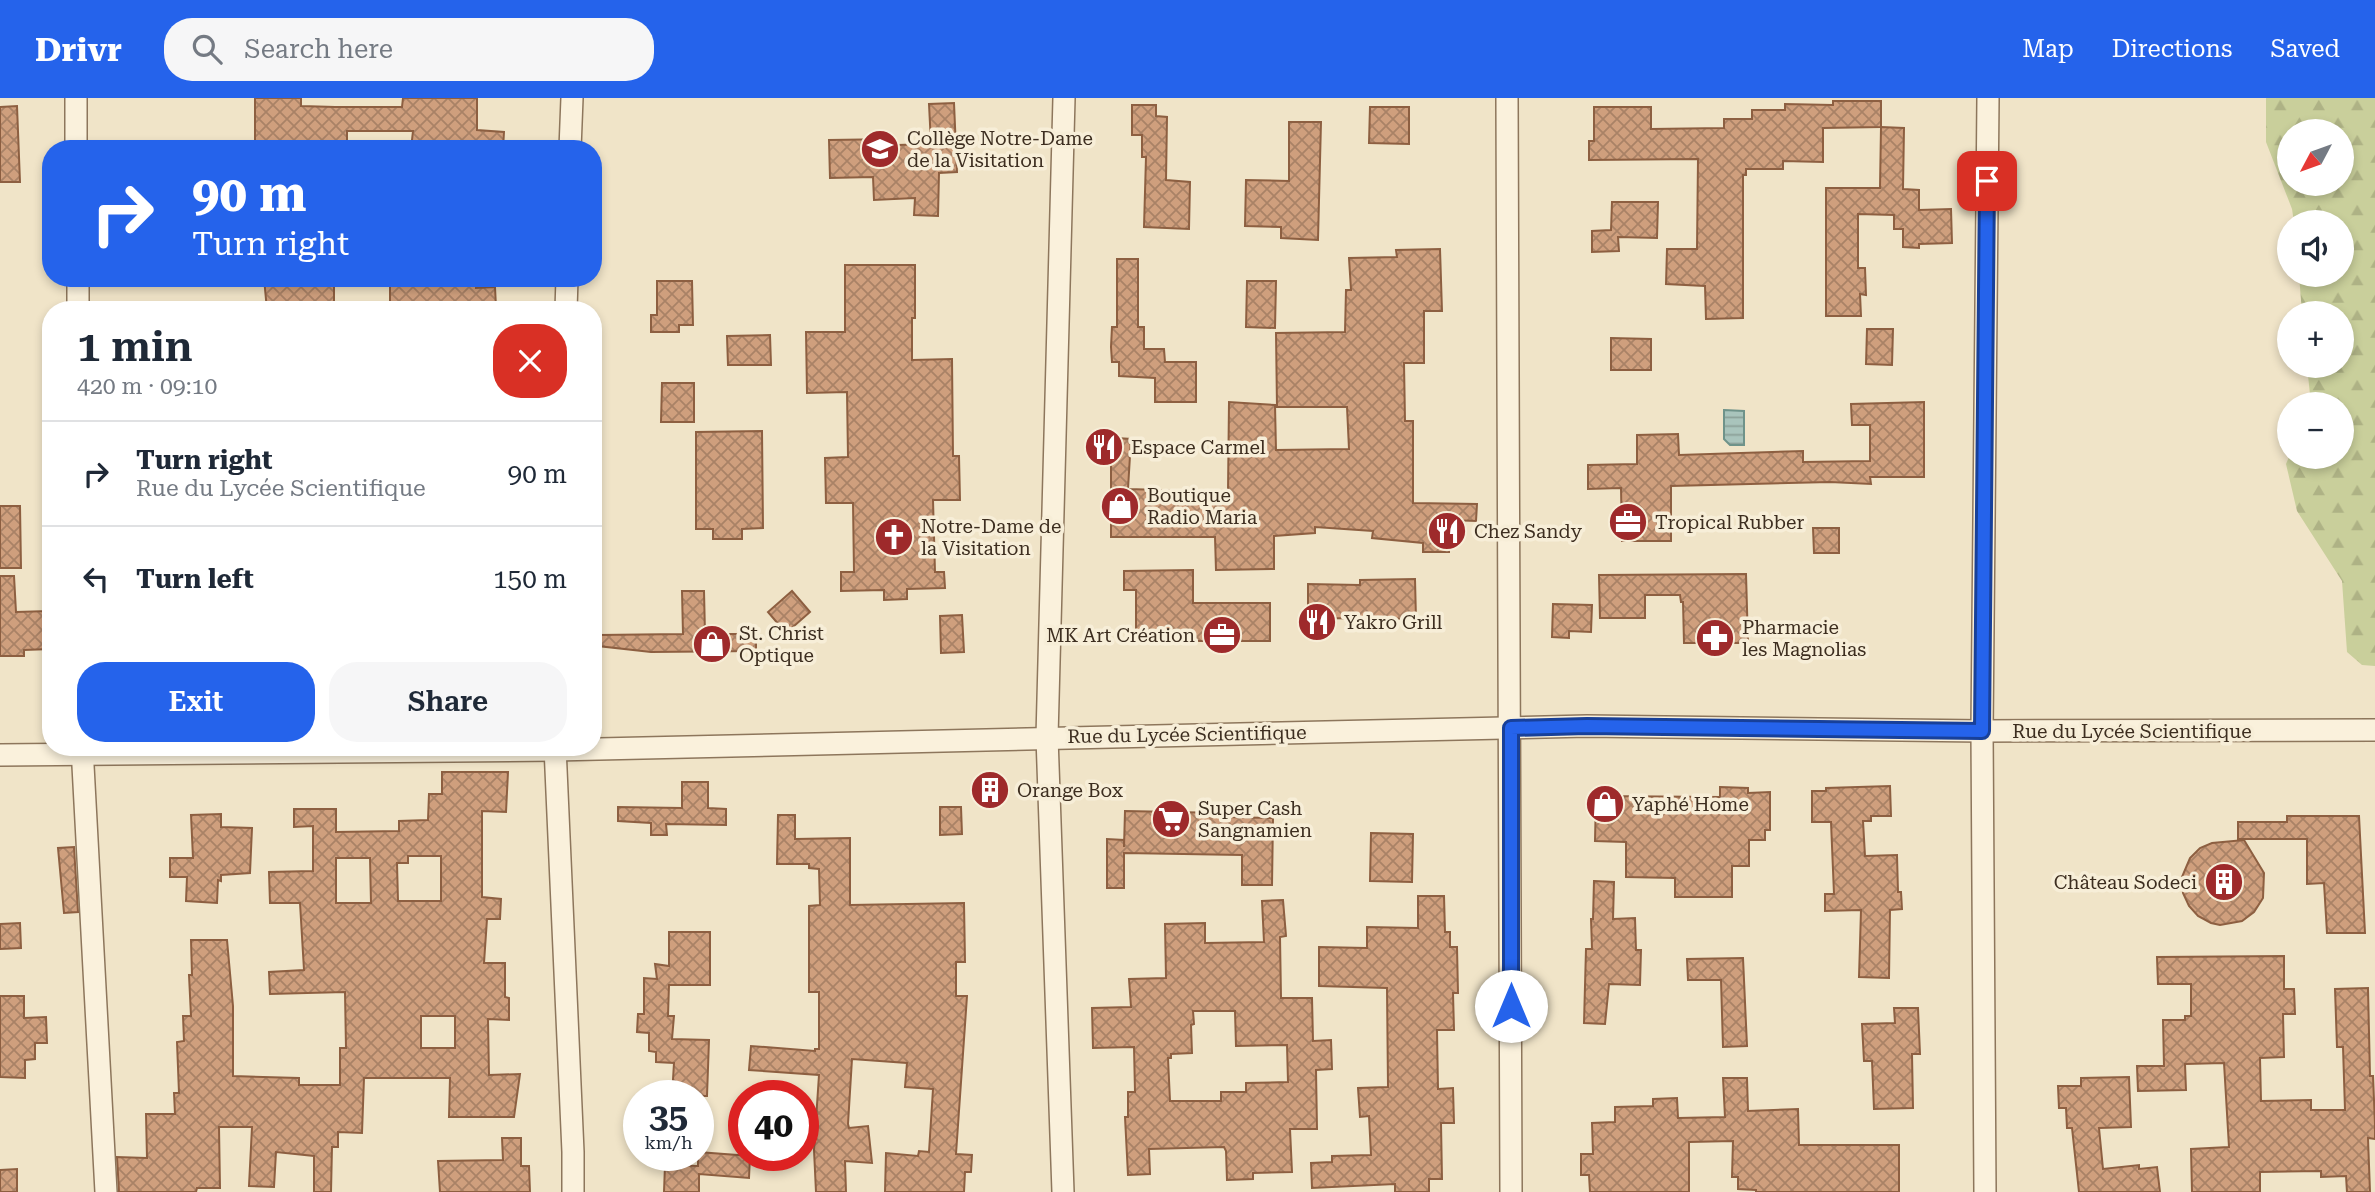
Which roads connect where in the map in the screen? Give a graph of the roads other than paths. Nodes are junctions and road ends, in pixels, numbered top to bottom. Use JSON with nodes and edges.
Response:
{"nodes":[{"id":1,"x":76,"y":98,"type":"edge"},
{"id":2,"x":572,"y":98,"type":"edge"},
{"id":3,"x":1063,"y":98,"type":"edge"},
{"id":4,"x":1507,"y":98,"type":"edge"},
{"id":5,"x":1988,"y":98,"type":"edge"},
{"id":6,"x":76,"y":140,"type":"edge"},
{"id":7,"x":570,"y":140,"type":"edge"},
{"id":8,"x":1511,"y":728,"type":"junction"},
{"id":9,"x":2375,"y":730,"type":"edge"},
{"id":10,"x":1982,"y":731,"type":"junction"},
{"id":11,"x":1047,"y":737,"type":"junction"},
{"id":12,"x":602,"y":747,"type":"edge"},
{"id":13,"x":42,"y":752,"type":"edge"},
{"id":14,"x":0,"y":755,"type":"edge"},
{"id":15,"x":82,"y":756,"type":"edge"},
{"id":16,"x":555,"y":756,"type":"edge"},
{"id":17,"x":106,"y":1192,"type":"edge"},
{"id":18,"x":573,"y":1192,"type":"edge"},
{"id":19,"x":1063,"y":1192,"type":"edge"},
{"id":20,"x":1511,"y":1192,"type":"edge"},
{"id":21,"x":1985,"y":1192,"type":"edge"}],
"edges":[{"from":1,"to":6,"type":"street"},
{"from":2,"to":7,"type":"street"},
{"from":3,"to":11,"type":"street"},
{"from":4,"to":8,"type":"street"},
{"from":5,"to":10,"type":"street"},
{"from":8,"to":10,"type":"street","name":"Rue du Lycée Scientifique"},
{"from":8,"to":11,"type":"street","name":"Rue du Lycée Scientifique"},
{"from":8,"to":20,"type":"street"},
{"from":9,"to":10,"type":"street","name":"Rue du Lycée Scientifique"},
{"from":10,"to":21,"type":"street"},
{"from":11,"to":12,"type":"street","name":"Rue du Lycée Scientifique"},
{"from":11,"to":19,"type":"street"},
{"from":13,"to":14,"type":"street","name":"Rue du Lycée Scientifique"},
{"from":15,"to":17,"type":"street"},
{"from":16,"to":18,"type":"street"}]}
